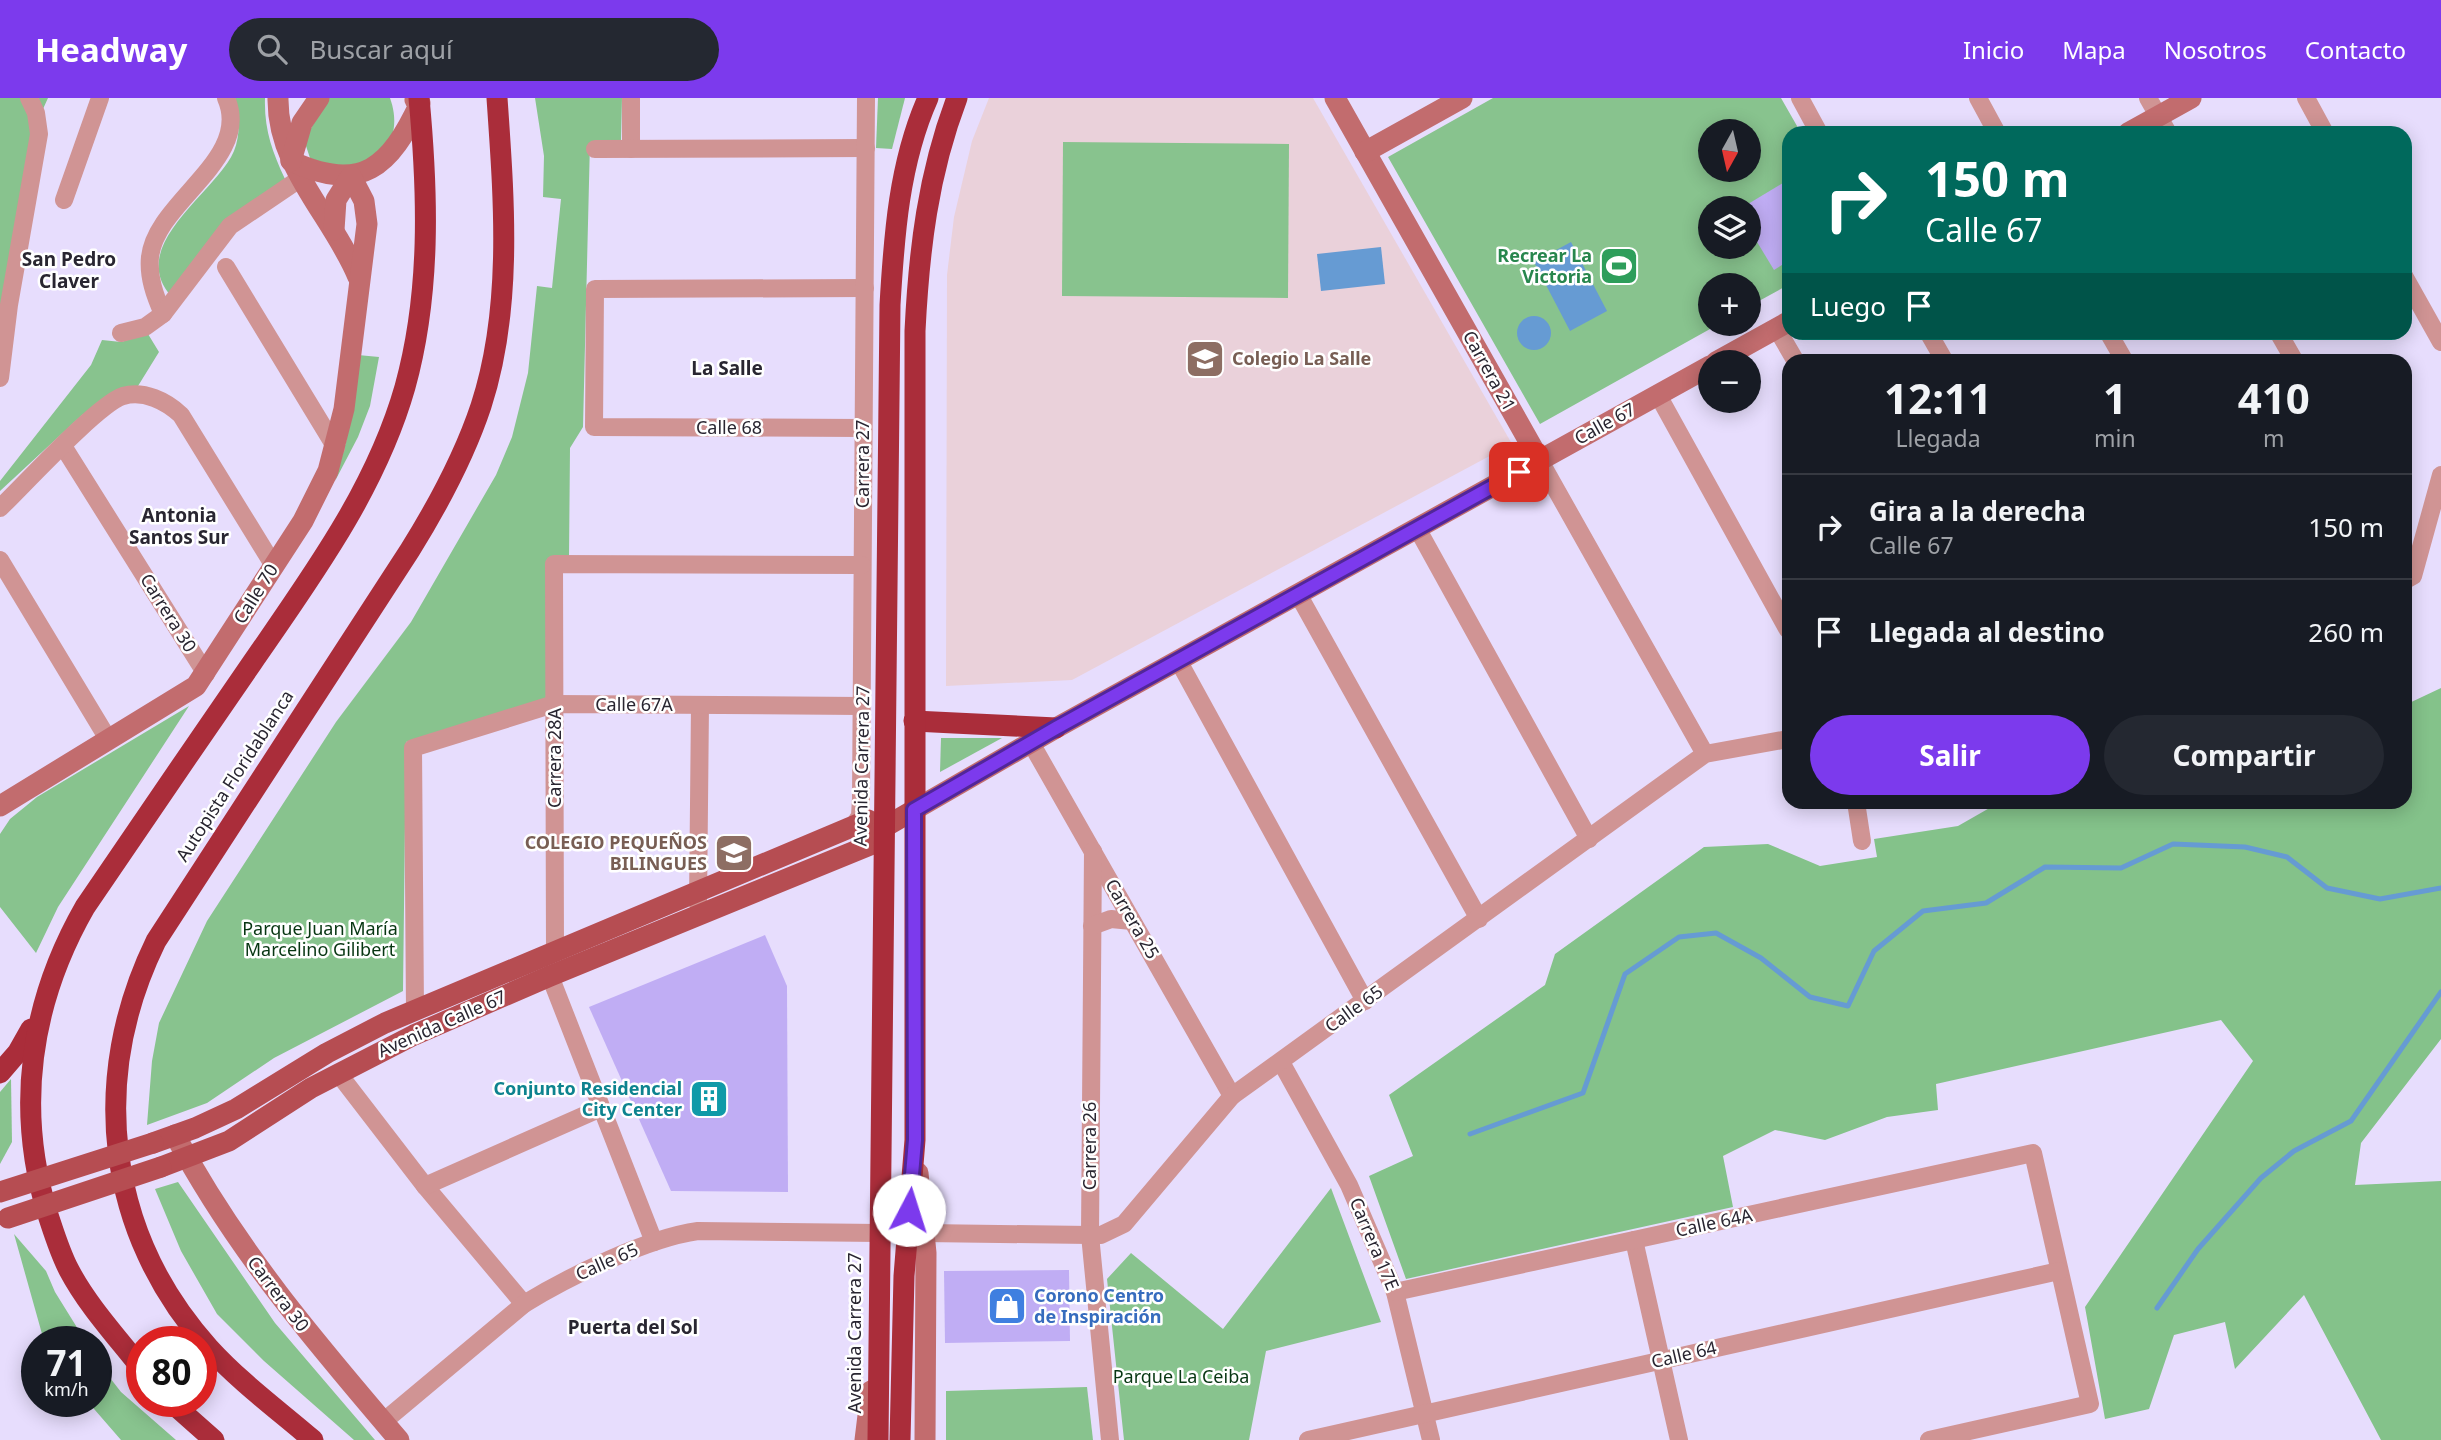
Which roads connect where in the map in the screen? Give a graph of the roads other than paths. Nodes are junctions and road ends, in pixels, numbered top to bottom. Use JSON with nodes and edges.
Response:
{"nodes":[{"id":1,"x":29,"y":98,"type":"edge"},
{"id":2,"x":100,"y":98,"type":"edge"},
{"id":3,"x":278,"y":98,"type":"edge"},
{"id":4,"x":319,"y":98,"type":"edge"},
{"id":5,"x":498,"y":98,"type":"edge"},
{"id":6,"x":631,"y":98,"type":"edge"},
{"id":7,"x":866,"y":98,"type":"edge"},
{"id":8,"x":928,"y":98,"type":"edge"},
{"id":9,"x":957,"y":98,"type":"edge"},
{"id":10,"x":1335,"y":98,"type":"edge"},
{"id":11,"x":1462,"y":98,"type":"edge"},
{"id":12,"x":1800,"y":98,"type":"edge"},
{"id":13,"x":1978,"y":98,"type":"edge"},
{"id":14,"x":2191,"y":98,"type":"edge"},
{"id":15,"x":2306,"y":98,"type":"edge"},
{"id":16,"x":417,"y":100,"type":"edge"},
{"id":17,"x":228,"y":105,"type":"edge"},
{"id":18,"x":2158,"y":116,"type":"edge"},
{"id":19,"x":1815,"y":126,"type":"edge"},
{"id":20,"x":1993,"y":126,"type":"edge"},
{"id":21,"x":2140,"y":126,"type":"edge"},
{"id":22,"x":2321,"y":126,"type":"edge"},
{"id":23,"x":866,"y":148,"type":"junction"},
{"id":24,"x":595,"y":149,"type":"dead end"},
{"id":25,"x":631,"y":149,"type":"junction"},
{"id":26,"x":1365,"y":152,"type":"junction"},
{"id":27,"x":296,"y":169,"type":"junction"},
{"id":28,"x":351,"y":176,"type":"junction"},
{"id":29,"x":64,"y":200,"type":"dead end"},
{"id":30,"x":334,"y":230,"type":"junction"},
{"id":31,"x":226,"y":267,"type":"dead end"},
{"id":32,"x":358,"y":277,"type":"junction"},
{"id":33,"x":865,"y":288,"type":"junction"},
{"id":34,"x":2412,"y":290,"type":"edge"},
{"id":35,"x":163,"y":314,"type":"junction"},
{"id":36,"x":1782,"y":326,"type":"edge"},
{"id":37,"x":121,"y":333,"type":"dead end"},
{"id":38,"x":2441,"y":342,"type":"edge"},
{"id":39,"x":1738,"y":350,"type":"edge"},
{"id":40,"x":1698,"y":373,"type":"edge"},
{"id":41,"x":0,"y":378,"type":"edge"},
{"id":42,"x":1658,"y":395,"type":"junction"},
{"id":43,"x":863,"y":428,"type":"junction"},
{"id":44,"x":63,"y":446,"type":"junction"},
{"id":45,"x":336,"y":448,"type":"junction"},
{"id":46,"x":1540,"y":461,"type":"junction"},
{"id":47,"x":2441,"y":475,"type":"edge"},
{"id":48,"x":0,"y":508,"type":"edge"},
{"id":49,"x":1417,"y":528,"type":"junction"},
{"id":50,"x":2412,"y":558,"type":"edge"},
{"id":51,"x":0,"y":560,"type":"edge"},
{"id":52,"x":862,"y":565,"type":"junction"},
{"id":53,"x":274,"y":566,"type":"junction"},
{"id":54,"x":1298,"y":594,"type":"junction"},
{"id":55,"x":1782,"y":619,"type":"edge"},
{"id":56,"x":1178,"y":660,"type":"junction"},
{"id":57,"x":206,"y":674,"type":"junction"},
{"id":58,"x":554,"y":704,"type":"junction"},
{"id":59,"x":700,"y":705,"type":"junction"},
{"id":60,"x":861,"y":706,"type":"junction"},
{"id":61,"x":914,"y":721,"type":"junction"},
{"id":62,"x":1056,"y":728,"type":"junction"},
{"id":63,"x":108,"y":739,"type":"junction"},
{"id":64,"x":1782,"y":740,"type":"edge"},
{"id":65,"x":1031,"y":743,"type":"junction"},
{"id":66,"x":1705,"y":754,"type":"junction"},
{"id":67,"x":2,"y":800,"type":"edge"},
{"id":68,"x":1857,"y":809,"type":"edge"},
{"id":69,"x":914,"y":810,"type":"junction"},
{"id":70,"x":852,"y":828,"type":"junction"},
{"id":71,"x":883,"y":828,"type":"junction"},
{"id":72,"x":1589,"y":839,"type":"junction"},
{"id":73,"x":1862,"y":841,"type":"dead end"},
{"id":74,"x":1093,"y":851,"type":"junction"},
{"id":75,"x":698,"y":891,"type":"junction"},
{"id":76,"x":698,"y":915,"type":"junction"},
{"id":77,"x":1479,"y":919,"type":"junction"},
{"id":78,"x":1132,"y":921,"type":"junction"},
{"id":79,"x":1092,"y":926,"type":"junction"},
{"id":80,"x":555,"y":951,"type":"junction"},
{"id":81,"x":550,"y":976,"type":"junction"},
{"id":82,"x":1365,"y":1002,"type":"junction"},
{"id":83,"x":415,"y":1010,"type":"junction"},
{"id":84,"x":40,"y":1012,"type":"junction"},
{"id":85,"x":1281,"y":1062,"type":"junction"},
{"id":86,"x":0,"y":1073,"type":"edge"},
{"id":87,"x":338,"y":1073,"type":"junction"},
{"id":88,"x":1232,"y":1096,"type":"junction"},
{"id":89,"x":601,"y":1108,"type":"junction"},
{"id":90,"x":175,"y":1135,"type":"junction"},
{"id":91,"x":915,"y":1140,"type":"junction"},
{"id":92,"x":187,"y":1157,"type":"junction"},
{"id":93,"x":425,"y":1186,"type":"junction"},
{"id":94,"x":0,"y":1192,"type":"edge"},
{"id":95,"x":4,"y":1220,"type":"edge"},
{"id":96,"x":879,"y":1233,"type":"junction"},
{"id":97,"x":924,"y":1233,"type":"junction"},
{"id":98,"x":1090,"y":1235,"type":"junction"},
{"id":99,"x":1634,"y":1240,"type":"junction"},
{"id":100,"x":653,"y":1242,"type":"junction"},
{"id":101,"x":2059,"y":1271,"type":"junction"},
{"id":102,"x":1395,"y":1292,"type":"junction"},
{"id":103,"x":524,"y":1304,"type":"junction"},
{"id":104,"x":877,"y":1348,"type":"junction"},
{"id":105,"x":126,"y":1349,"type":"edge"},
{"id":106,"x":1661,"y":1360,"type":"junction"},
{"id":107,"x":1425,"y":1414,"type":"junction"},
{"id":108,"x":188,"y":1417,"type":"edge"},
{"id":109,"x":383,"y":1422,"type":"junction"},
{"id":110,"x":1999,"y":1432,"type":"edge"},
{"id":111,"x":214,"y":1440,"type":"edge"},
{"id":112,"x":313,"y":1440,"type":"edge"},
{"id":113,"x":398,"y":1440,"type":"edge"},
{"id":114,"x":864,"y":1440,"type":"edge"},
{"id":115,"x":878,"y":1440,"type":"edge"},
{"id":116,"x":901,"y":1440,"type":"edge"},
{"id":117,"x":925,"y":1440,"type":"edge"},
{"id":118,"x":1110,"y":1440,"type":"edge"},
{"id":119,"x":1308,"y":1440,"type":"edge"},
{"id":120,"x":1431,"y":1440,"type":"edge"},
{"id":121,"x":1679,"y":1440,"type":"edge"},
{"id":122,"x":1929,"y":1440,"type":"edge"}],
"edges":[{"from":1,"to":41,"type":"street"},
{"from":2,"to":29,"type":"street"},
{"from":3,"to":27,"type":"street"},
{"from":4,"to":27,"type":"street"},
{"from":5,"to":112,"type":"highway","name":"Autopista Floridablanca"},
{"from":6,"to":25,"type":"street"},
{"from":7,"to":23,"type":"street","name":"Carrera 27"},
{"from":8,"to":71,"type":"highway","name":"Avenida Carrera 27"},
{"from":9,"to":61,"type":"highway"},
{"from":10,"to":26,"type":"street","name":"Carrera 21"},
{"from":11,"to":26,"type":"street"},
{"from":12,"to":19,"type":"street"},
{"from":13,"to":20,"type":"street"},
{"from":14,"to":18,"type":"street"},
{"from":15,"to":22,"type":"street"},
{"from":16,"to":28,"type":"street"},
{"from":16,"to":84,"type":"highway"},
{"from":17,"to":35,"type":"street"},
{"from":18,"to":21,"type":"street"},
{"from":23,"to":25,"type":"street"},
{"from":23,"to":33,"type":"street","name":"Carrera 27"},
{"from":24,"to":25,"type":"street"},
{"from":26,"to":46,"type":"street","name":"Carrera 21"},
{"from":27,"to":28,"type":"street"},
{"from":27,"to":30,"type":"street"},
{"from":27,"to":35,"type":"street"},
{"from":28,"to":30,"type":"street"},
{"from":28,"to":32,"type":"street","name":"Calle 70"},
{"from":30,"to":32,"type":"street"},
{"from":31,"to":45,"type":"street"},
{"from":32,"to":45,"type":"street","name":"Calle 70"},
{"from":33,"to":43,"type":"street","name":"Carrera 27"},
{"from":33,"to":43,"type":"street","name":"Calle 68"},
{"from":34,"to":38,"type":"street"},
{"from":35,"to":37,"type":"street"},
{"from":36,"to":39,"type":"street"},
{"from":40,"to":42,"type":"street","name":"Calle 67"},
{"from":42,"to":46,"type":"street","name":"Calle 67"},
{"from":42,"to":55,"type":"street"},
{"from":43,"to":52,"type":"street","name":"Carrera 27"},
{"from":44,"to":48,"type":"street"},
{"from":44,"to":53,"type":"street"},
{"from":44,"to":57,"type":"street","name":"Carrera 30"},
{"from":45,"to":53,"type":"street","name":"Calle 70"},
{"from":46,"to":49,"type":"street","name":"Calle 67"},
{"from":46,"to":66,"type":"street","name":"Carrera 21"},
{"from":47,"to":50,"type":"street"},
{"from":49,"to":54,"type":"street","name":"Calle 67"},
{"from":49,"to":72,"type":"street"},
{"from":51,"to":63,"type":"street"},
{"from":52,"to":58,"type":"street","name":"Carrera 28A"},
{"from":52,"to":60,"type":"street","name":"Carrera 27"},
{"from":53,"to":57,"type":"street","name":"Calle 70"},
{"from":54,"to":56,"type":"street","name":"Calle 67"},
{"from":54,"to":77,"type":"street"},
{"from":56,"to":62,"type":"street","name":"Calle 67"},
{"from":56,"to":82,"type":"street"},
{"from":57,"to":63,"type":"street","name":"Calle 70"},
{"from":58,"to":59,"type":"street","name":"Calle 67A"},
{"from":58,"to":80,"type":"street","name":"Carrera 28A"},
{"from":58,"to":83,"type":"street","name":"Calle 67A"},
{"from":59,"to":60,"type":"street","name":"Calle 67A"},
{"from":59,"to":75,"type":"street"},
{"from":60,"to":70,"type":"street","name":"Carrera 27"},
{"from":61,"to":62,"type":"highway"},
{"from":61,"to":69,"type":"highway"},
{"from":62,"to":65,"type":"street","name":"Calle 67"},
{"from":63,"to":67,"type":"street","name":"Calle 70"},
{"from":64,"to":66,"type":"street","name":"Calle 65"},
{"from":65,"to":69,"type":"street","name":"Calle 67"},
{"from":65,"to":74,"type":"street","name":"Carrera 25"},
{"from":66,"to":72,"type":"street","name":"Calle 65"},
{"from":68,"to":73,"type":"street"},
{"from":69,"to":71,"type":"main road","name":"Avenida Calle 67"},
{"from":69,"to":91,"type":"highway"},
{"from":70,"to":71,"type":"main road","name":"Avenida Calle 67"},
{"from":70,"to":75,"type":"main road","name":"Avenida Calle 67"},
{"from":71,"to":76,"type":"main road","name":"Avenida Calle 67"},
{"from":71,"to":96,"type":"highway","name":"Avenida Carrera 27"},
{"from":72,"to":77,"type":"street","name":"Calle 65"},
{"from":74,"to":78,"type":"street","name":"Carrera 25"},
{"from":74,"to":79,"type":"street","name":"Carrera 26"},
{"from":75,"to":76,"type":"street"},
{"from":75,"to":80,"type":"main road","name":"Avenida Calle 67"},
{"from":76,"to":81,"type":"main road","name":"Avenida Calle 67"},
{"from":77,"to":82,"type":"street","name":"Calle 65"},
{"from":78,"to":79,"type":"street"},
{"from":78,"to":88,"type":"street","name":"Carrera 25"},
{"from":79,"to":98,"type":"street","name":"Carrera 26"},
{"from":80,"to":83,"type":"main road","name":"Avenida Calle 67"},
{"from":81,"to":87,"type":"main road","name":"Avenida Calle 67"},
{"from":81,"to":89,"type":"street"},
{"from":82,"to":85,"type":"street","name":"Calle 65"},
{"from":83,"to":90,"type":"main road","name":"Avenida Calle 67"},
{"from":84,"to":86,"type":"highway"},
{"from":84,"to":105,"type":"highway"},
{"from":85,"to":88,"type":"street","name":"Calle 65"},
{"from":85,"to":102,"type":"street","name":"Carrera 17E"},
{"from":87,"to":92,"type":"main road","name":"Avenida Calle 67"},
{"from":87,"to":93,"type":"street"},
{"from":88,"to":98,"type":"street","name":"Calle 65"},
{"from":89,"to":93,"type":"street"},
{"from":89,"to":100,"type":"street"},
{"from":90,"to":92,"type":"street","name":"Carrera 30"},
{"from":90,"to":94,"type":"main road","name":"Avenida Calle 67","bridge":true},
{"from":91,"to":97,"type":"street"},
{"from":91,"to":116,"type":"highway"},
{"from":92,"to":95,"type":"main road","name":"Avenida Calle 67","bridge":true},
{"from":92,"to":109,"type":"street","name":"Carrera 30"},
{"from":93,"to":103,"type":"street"},
{"from":96,"to":100,"type":"street","name":"Calle 65"},
{"from":96,"to":104,"type":"highway","name":"Avenida Carrera 27"},
{"from":97,"to":98,"type":"street","name":"Calle 65"},
{"from":97,"to":117,"type":"street"},
{"from":98,"to":118,"type":"street","name":"Carrera 26"},
{"from":99,"to":101,"type":"street","name":"Calle 64A"},
{"from":99,"to":102,"type":"street","name":"Calle 64A"},
{"from":99,"to":106,"type":"street"},
{"from":100,"to":103,"type":"street","name":"Calle 65"},
{"from":101,"to":106,"type":"street","name":"Calle 64"},
{"from":101,"to":110,"type":"street"},
{"from":102,"to":107,"type":"street","name":"Carrera 17E"},
{"from":103,"to":109,"type":"street","name":"Calle 65"},
{"from":104,"to":114,"type":"street"},
{"from":104,"to":115,"type":"highway","name":"Avenida Carrera 27"},
{"from":106,"to":107,"type":"street","name":"Calle 64"},
{"from":106,"to":121,"type":"street"},
{"from":107,"to":119,"type":"street","name":"Calle 64"},
{"from":107,"to":120,"type":"street","name":"Carrera 17E"},
{"from":108,"to":111,"type":"highway"},
{"from":109,"to":113,"type":"street","name":"Carrera 30"},
{"from":110,"to":122,"type":"street"}]}
